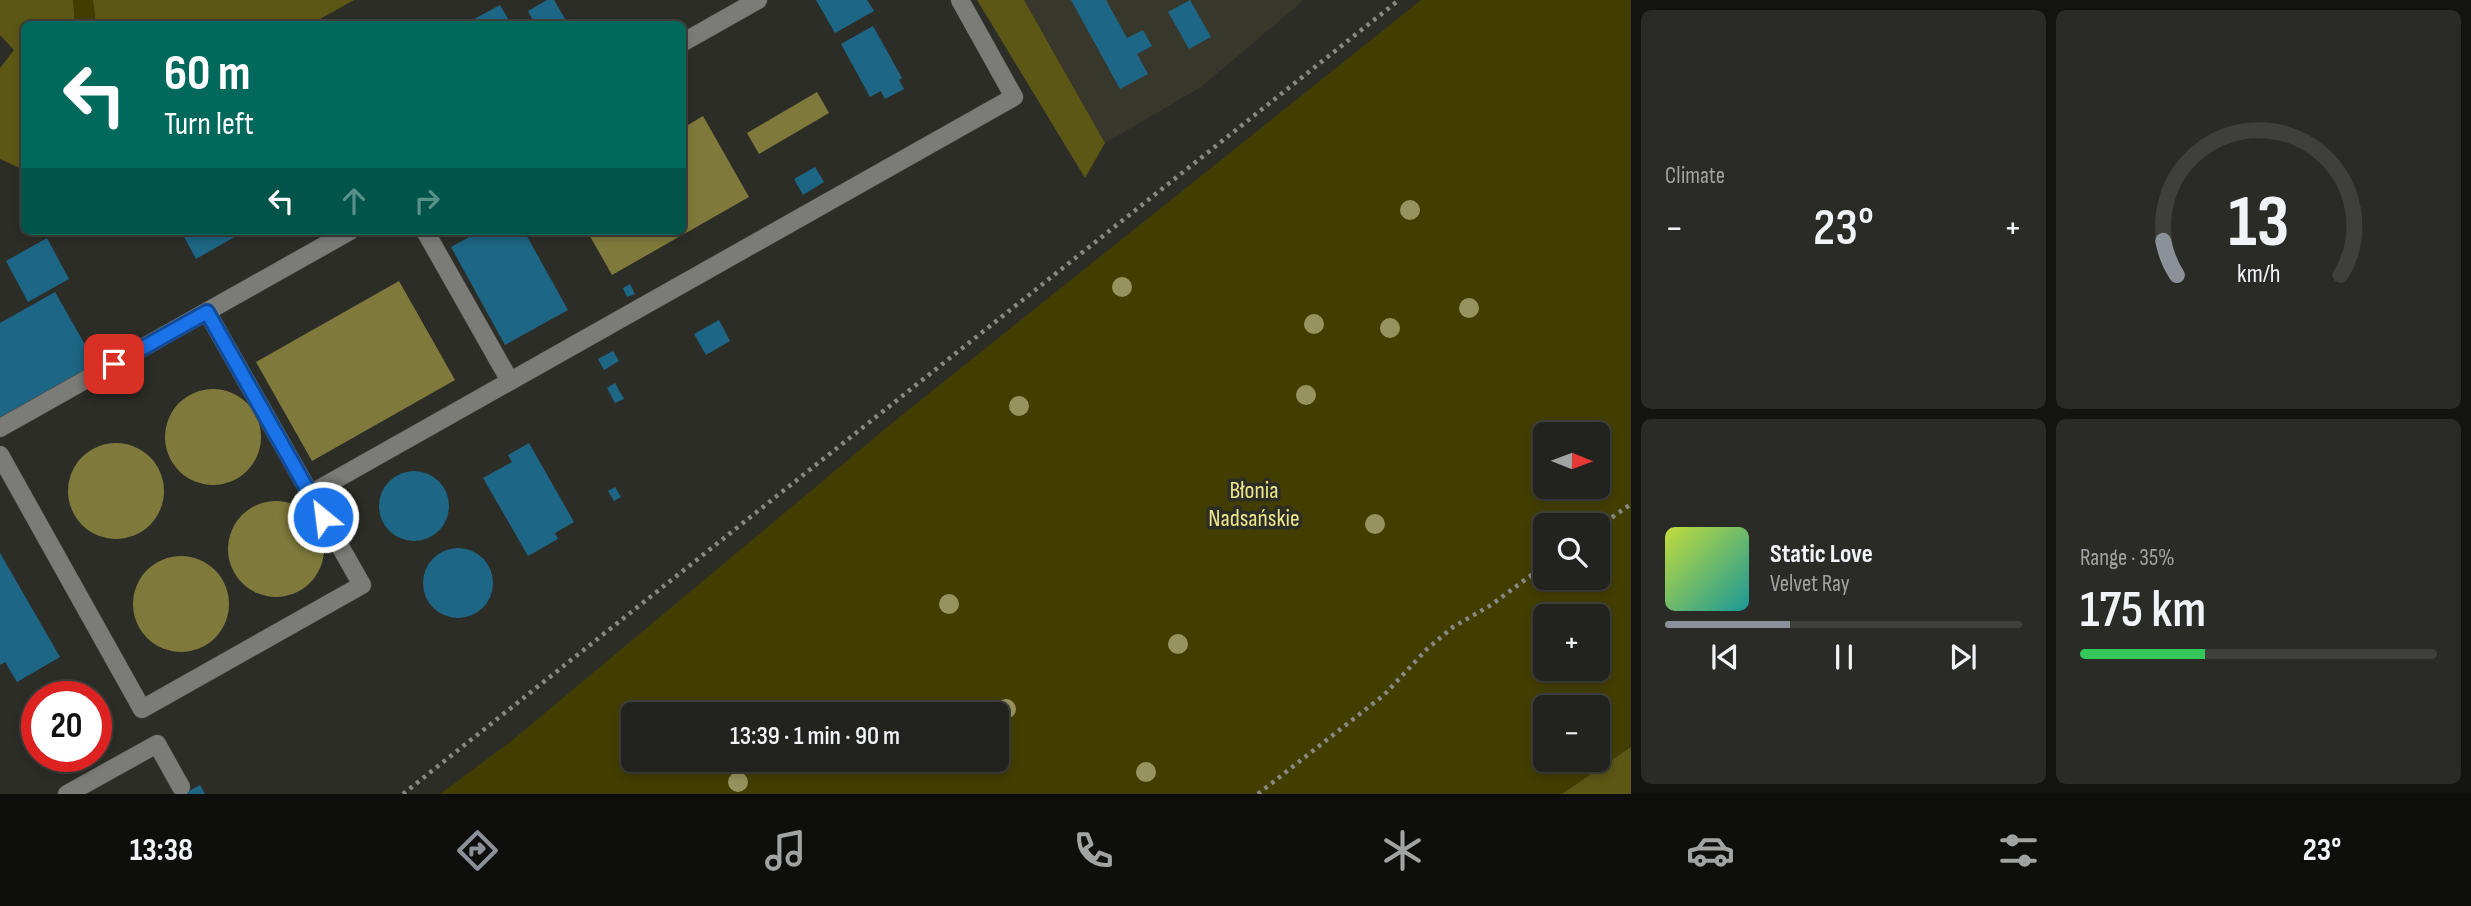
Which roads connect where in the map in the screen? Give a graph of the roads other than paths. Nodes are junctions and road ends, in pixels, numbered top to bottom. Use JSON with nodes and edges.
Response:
{"nodes":[{"id":1,"x":758,"y":0,"type":"edge"},
{"id":2,"x":960,"y":0,"type":"edge"},
{"id":3,"x":686,"y":41,"type":"edge"},
{"id":4,"x":343,"y":235,"type":"edge"},
{"id":5,"x":427,"y":235,"type":"edge"},
{"id":6,"x":207,"y":312,"type":"junction"},
{"id":7,"x":510,"y":381,"type":"junction"},
{"id":8,"x":0,"y":428,"type":"edge"},
{"id":9,"x":0,"y":456,"type":"edge"},
{"id":10,"x":310,"y":494,"type":"junction"},
{"id":11,"x":181,"y":787,"type":"dead end"},
{"id":12,"x":67,"y":794,"type":"edge"}],
"edges":[{"from":1,"to":3,"type":"lane"},
{"from":2,"to":7,"type":"lane"},
{"from":4,"to":6,"type":"lane"},
{"from":5,"to":7,"type":"lane"},
{"from":6,"to":8,"type":"lane"},
{"from":6,"to":10,"type":"lane"},
{"from":7,"to":10,"type":"lane"},
{"from":9,"to":10,"type":"lane"},
{"from":11,"to":12,"type":"lane"}]}
